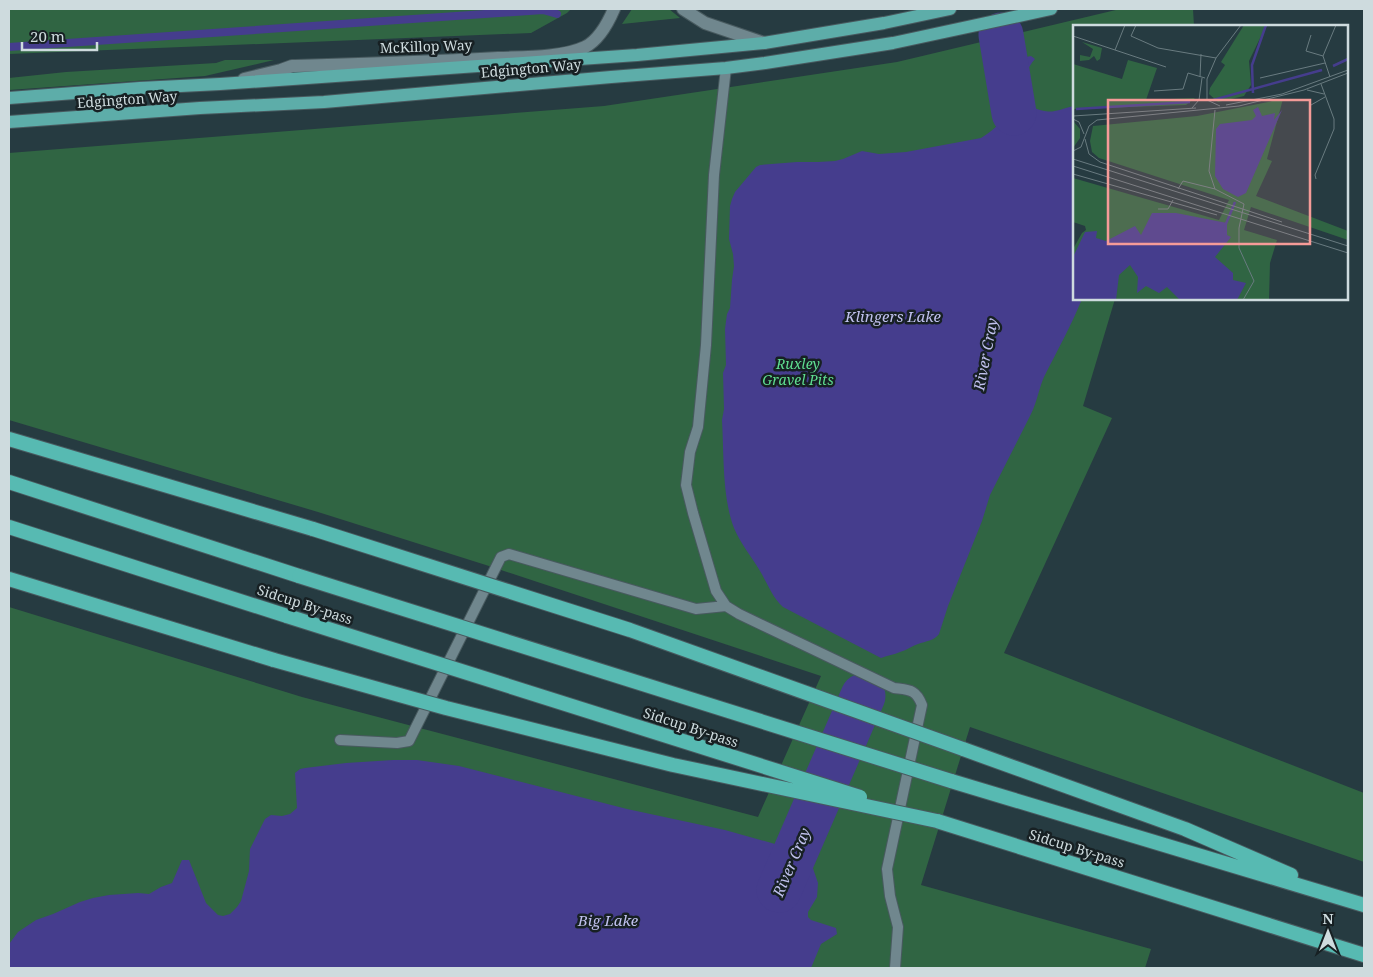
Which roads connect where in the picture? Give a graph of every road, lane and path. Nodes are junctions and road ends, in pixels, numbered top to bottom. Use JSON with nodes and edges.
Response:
{"nodes":[{"id":1,"x":614,"y":9,"type":"edge"},
{"id":2,"x":683,"y":9,"type":"edge"},
{"id":3,"x":950,"y":9,"type":"edge"},
{"id":4,"x":1051,"y":9,"type":"edge"},
{"id":5,"x":764,"y":43,"type":"junction"},
{"id":6,"x":726,"y":68,"type":"junction"},
{"id":7,"x":220,"y":84,"type":"junction"},
{"id":8,"x":9,"y":98,"type":"edge"},
{"id":9,"x":9,"y":122,"type":"edge"},
{"id":10,"x":9,"y":439,"type":"edge"},
{"id":11,"x":9,"y":482,"type":"edge"},
{"id":12,"x":9,"y":527,"type":"edge"},
{"id":13,"x":9,"y":579,"type":"edge"},
{"id":14,"x":726,"y":606,"type":"junction"},
{"id":15,"x":340,"y":740,"type":"dead end"},
{"id":16,"x":937,"y":821,"type":"junction"},
{"id":17,"x":1347,"y":900,"type":"junction"},
{"id":18,"x":1364,"y":905,"type":"edge"},
{"id":19,"x":1364,"y":955,"type":"edge"},
{"id":20,"x":895,"y":968,"type":"edge"}],
"edges":[{"from":1,"to":7,"type":"street","name":"McKillop Way"},
{"from":2,"to":5,"type":"street"},
{"from":3,"to":5,"type":"main road","name":"Edgington Way"},
{"from":4,"to":6,"type":"main road","name":"Edgington Way"},
{"from":5,"to":7,"type":"main road","name":"Edgington Way"},
{"from":6,"to":9,"type":"main road","name":"Edgington Way"},
{"from":6,"to":14,"type":"lane"},
{"from":7,"to":8,"type":"main road","name":"Edgington Way"},
{"from":10,"to":17,"type":"highway","bridge":true},
{"from":11,"to":17,"type":"highway","name":"Sidcup By-pass","bridge":true},
{"from":12,"to":16,"type":"highway","name":"Sidcup By-pass","bridge":true},
{"from":13,"to":16,"type":"highway","bridge":true},
{"from":14,"to":15,"type":"lane"},
{"from":14,"to":20,"type":"lane"},
{"from":16,"to":19,"type":"highway","name":"Sidcup By-pass"},
{"from":17,"to":18,"type":"highway","name":"Sidcup By-pass"}]}
